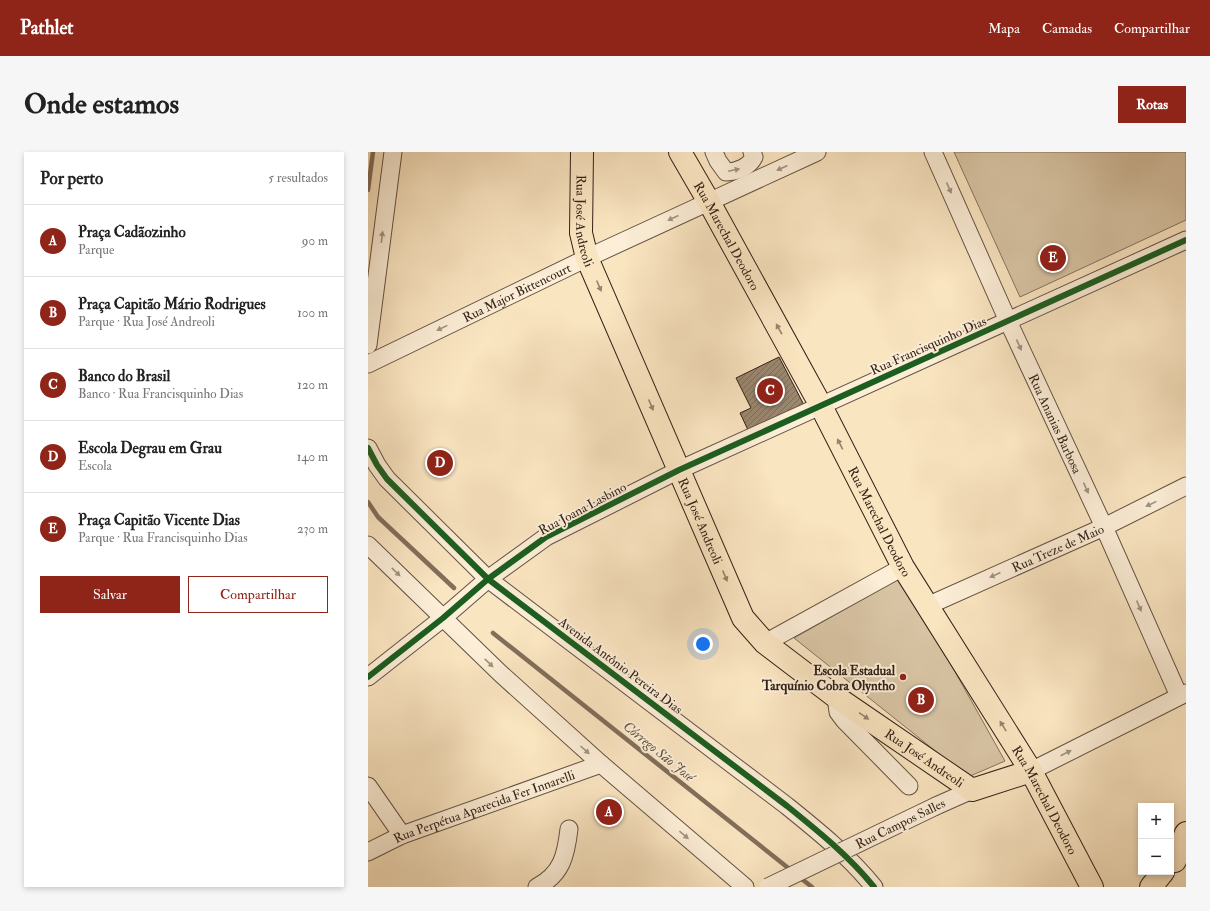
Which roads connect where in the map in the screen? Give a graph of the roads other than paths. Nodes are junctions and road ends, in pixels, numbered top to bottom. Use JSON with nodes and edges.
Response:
{"nodes":[{"id":1,"x":393,"y":152,"type":"edge"},
{"id":2,"x":582,"y":152,"type":"edge"},
{"id":3,"x":680,"y":152,"type":"edge"},
{"id":4,"x":714,"y":152,"type":"edge"},
{"id":5,"x":752,"y":152,"type":"edge"},
{"id":6,"x":817,"y":152,"type":"edge"},
{"id":7,"x":933,"y":152,"type":"edge"},
{"id":8,"x":709,"y":202,"type":"junction"},
{"id":9,"x":1186,"y":240,"type":"edge"},
{"id":10,"x":587,"y":258,"type":"junction"},
{"id":11,"x":1008,"y":321,"type":"junction"},
{"id":12,"x":368,"y":346,"type":"edge"},
{"id":13,"x":368,"y":364,"type":"edge"},
{"id":14,"x":821,"y":406,"type":"junction"},
{"id":15,"x":368,"y":448,"type":"edge"},
{"id":16,"x":679,"y":470,"type":"junction"},
{"id":17,"x":1186,"y":486,"type":"edge"},
{"id":18,"x":1104,"y":527,"type":"junction"},
{"id":19,"x":368,"y":545,"type":"edge"},
{"id":20,"x":903,"y":567,"type":"junction"},
{"id":21,"x":488,"y":579,"type":"junction"},
{"id":22,"x":927,"y":606,"type":"junction"},
{"id":23,"x":443,"y":618,"type":"junction"},
{"id":24,"x":765,"y":643,"type":"junction"},
{"id":25,"x":368,"y":677,"type":"edge"},
{"id":26,"x":1182,"y":694,"type":"edge"},
{"id":27,"x":836,"y":697,"type":"junction"},
{"id":28,"x":600,"y":764,"type":"junction"},
{"id":29,"x":1031,"y":771,"type":"junction"},
{"id":30,"x":368,"y":786,"type":"edge"},
{"id":31,"x":909,"y":786,"type":"dead end"},
{"id":32,"x":972,"y":790,"type":"junction"},
{"id":33,"x":569,"y":829,"type":"dead end"},
{"id":34,"x":1186,"y":833,"type":"edge"},
{"id":35,"x":402,"y":836,"type":"junction"},
{"id":36,"x":368,"y":852,"type":"edge"},
{"id":37,"x":1174,"y":863,"type":"edge"},
{"id":38,"x":1162,"y":875,"type":"edge"},
{"id":39,"x":1092,"y":886,"type":"edge"},
{"id":40,"x":537,"y":887,"type":"edge"},
{"id":41,"x":745,"y":887,"type":"edge"},
{"id":42,"x":768,"y":887,"type":"edge"},
{"id":43,"x":874,"y":887,"type":"edge"},
{"id":44,"x":1151,"y":887,"type":"edge"}],
"edges":[{"from":12,"to":1,"type":"street","one_way":true},
{"from":2,"to":10,"type":"main road","name":"Rua José Andreoli"},
{"from":3,"to":8,"type":"main road","name":"Rua Marechal Deodoro"},
{"from":4,"to":5,"type":"street","one_way":true},
{"from":6,"to":8,"type":"street","name":"Rua Major Bittencourt","one_way":true},
{"from":7,"to":11,"type":"street","name":"Rua Ananias Barbosa","one_way":true},
{"from":8,"to":10,"type":"street","name":"Rua Major Bittencourt","one_way":true},
{"from":14,"to":8,"type":"main road","name":"Rua Marechal Deodoro","one_way":true},
{"from":9,"to":11,"type":"street","name":"Rua Francisquinho Dias"},
{"from":10,"to":13,"type":"street","name":"Rua Major Bittencourt","one_way":true},
{"from":10,"to":16,"type":"main road","name":"Rua José Andreoli","one_way":true},
{"from":11,"to":14,"type":"street","name":"Rua Francisquinho Dias"},
{"from":11,"to":18,"type":"street","name":"Rua Ananias Barbosa","one_way":true},
{"from":14,"to":16,"type":"street","name":"Rua Francisquinho Dias"},
{"from":20,"to":14,"type":"main road","name":"Rua Marechal Deodoro","one_way":true},
{"from":15,"to":21,"type":"street","name":"Avenida Antônio Pereira Dias"},
{"from":16,"to":21,"type":"street","name":"Rua Joana Lasbino"},
{"from":16,"to":24,"type":"main road","name":"Rua José Andreoli","one_way":true},
{"from":17,"to":18,"type":"street","name":"Rua Treze de Maio","one_way":true},
{"from":18,"to":22,"type":"street","name":"Rua Treze de Maio","one_way":true},
{"from":18,"to":26,"type":"street","name":"Rua Ananias Barbosa","one_way":true},
{"from":19,"to":23,"type":"street","one_way":true},
{"from":20,"to":22,"type":"main road","name":"Rua Marechal Deodoro"},
{"from":20,"to":24,"type":"street"},
{"from":21,"to":23,"type":"street","name":"Rua Joana Lasbino"},
{"from":21,"to":43,"type":"street","name":"Avenida Antônio Pereira Dias"},
{"from":29,"to":22,"type":"main road","name":"Rua Marechal Deodoro","one_way":true},
{"from":23,"to":25,"type":"street","name":"Rua Joana Lasbino"},
{"from":23,"to":28,"type":"street","one_way":true},
{"from":24,"to":27,"type":"main road","name":"Rua José Andreoli"},
{"from":29,"to":26,"type":"street","name":"Rua Campos Salles","one_way":true},
{"from":27,"to":31,"type":"street"},
{"from":27,"to":32,"type":"main road","name":"Rua José Andreoli","one_way":true},
{"from":28,"to":35,"type":"street","name":"Rua Perpétua Aparecida Fer Innarelli"},
{"from":28,"to":41,"type":"street","one_way":true},
{"from":29,"to":32,"type":"main road","name":"Rua Campos Salles"},
{"from":29,"to":39,"type":"main road","name":"Rua Marechal Deodoro"},
{"from":30,"to":35,"type":"street"},
{"from":32,"to":42,"type":"street","name":"Rua Campos Salles","bridge":true},
{"from":33,"to":40,"type":"street"},
{"from":34,"to":37,"type":"main road"},
{"from":35,"to":36,"type":"street","name":"Rua Perpétua Aparecida Fer Innarelli"},
{"from":38,"to":44,"type":"main road"}]}
